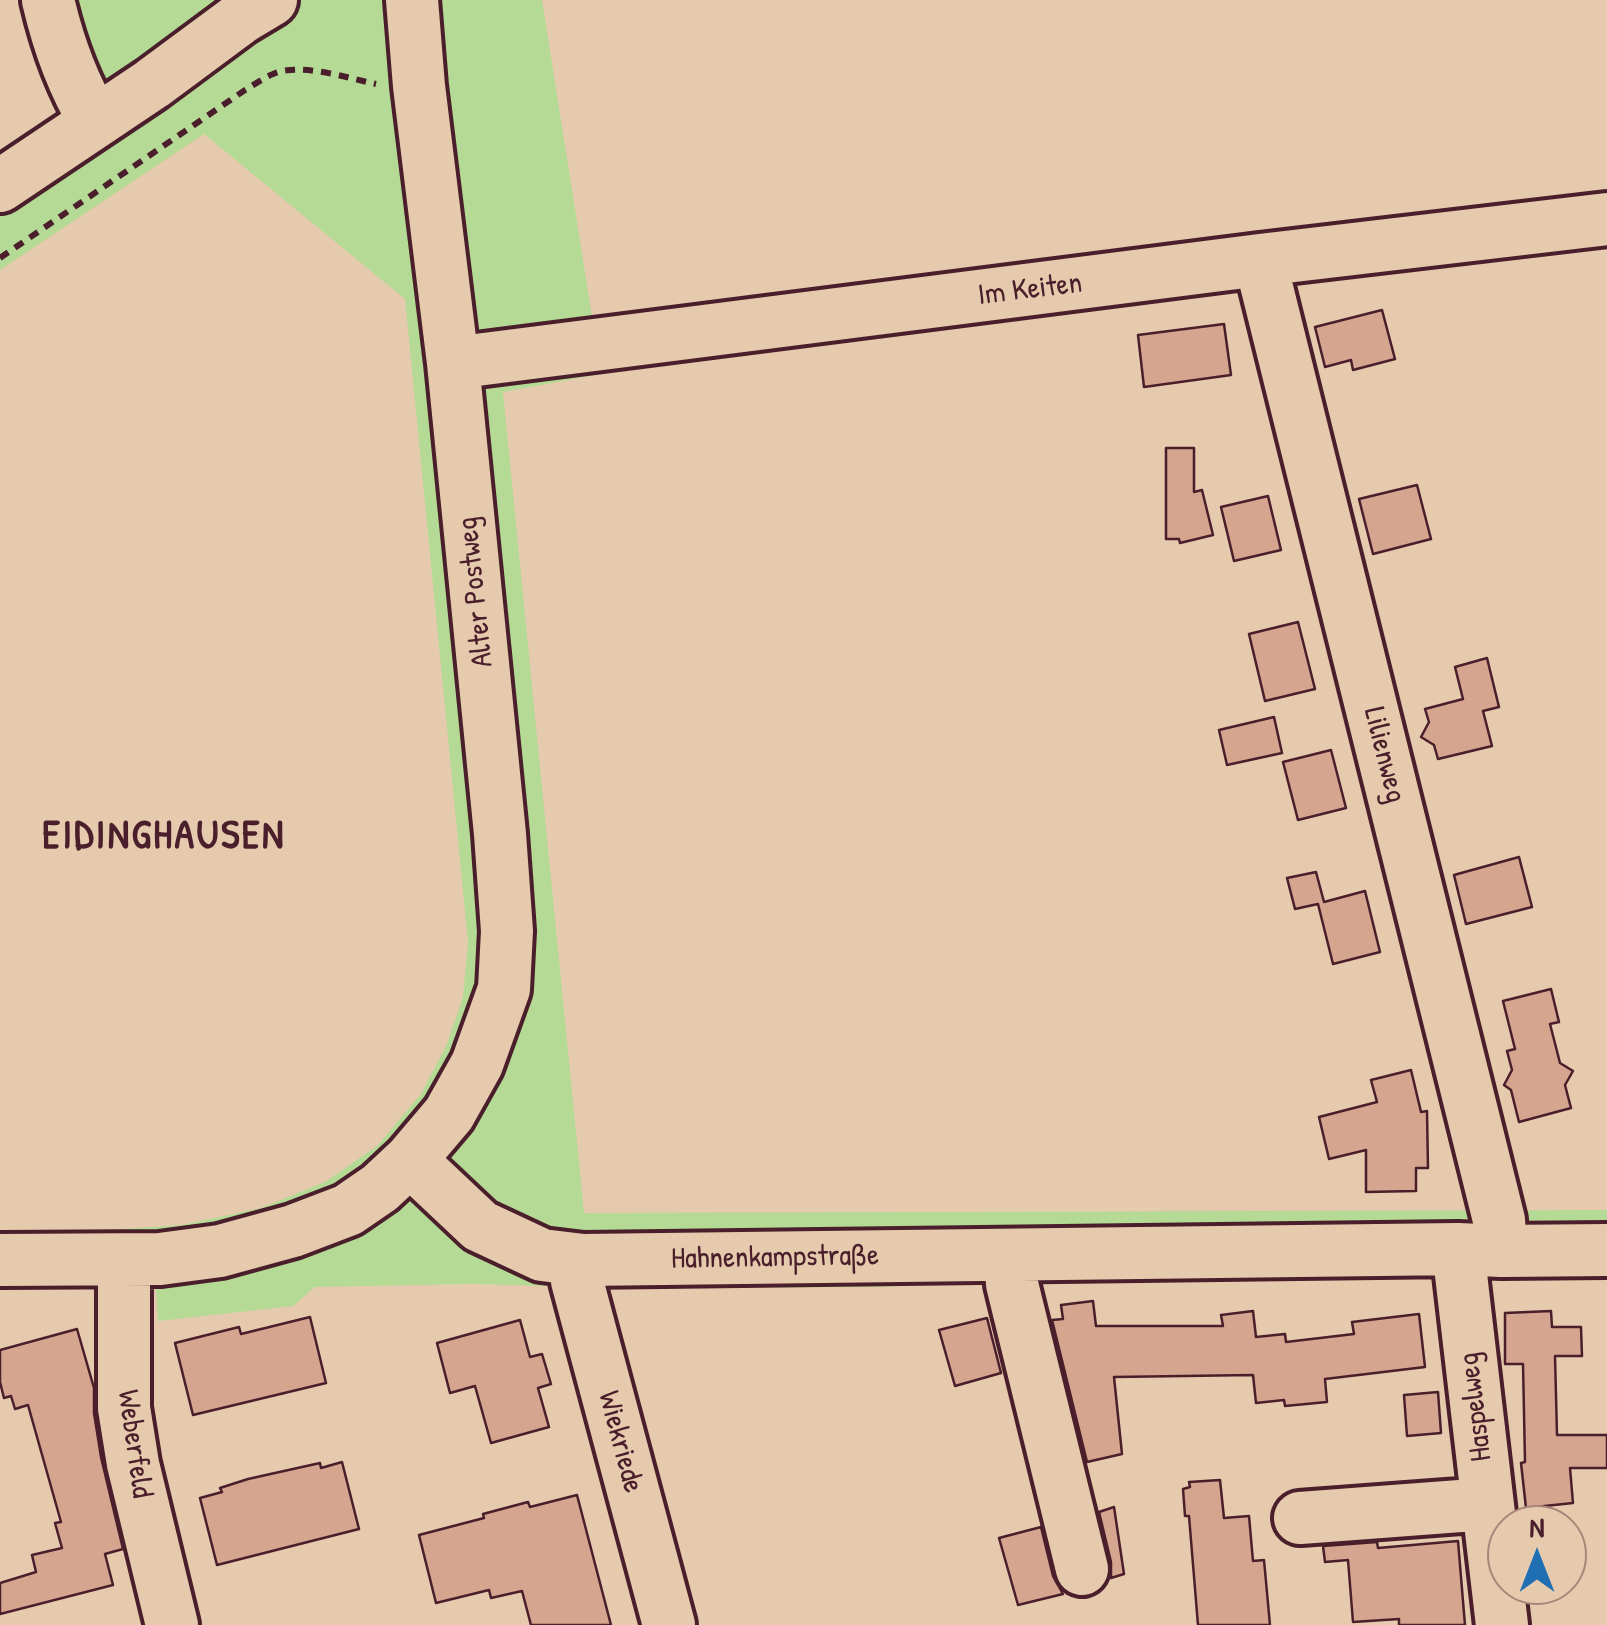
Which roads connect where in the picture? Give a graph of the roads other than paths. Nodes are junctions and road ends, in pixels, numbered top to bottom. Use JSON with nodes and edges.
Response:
{"nodes":[{"id":1,"x":48,"y":0,"type":"edge"},
{"id":2,"x":271,"y":0,"type":"edge"},
{"id":3,"x":412,"y":0,"type":"edge"},
{"id":4,"x":95,"y":121,"type":"junction"},
{"id":5,"x":0,"y":186,"type":"edge"},
{"id":6,"x":1607,"y":220,"type":"edge"},
{"id":7,"x":1260,"y":260,"type":"junction"},
{"id":8,"x":454,"y":363,"type":"junction"},
{"id":9,"x":410,"y":1160,"type":"junction"},
{"id":10,"x":1480,"y":1250,"type":"junction"},
{"id":11,"x":1607,"y":1250,"type":"edge"},
{"id":12,"x":1010,"y":1255,"type":"junction"},
{"id":13,"x":0,"y":1260,"type":"edge"},
{"id":14,"x":124,"y":1260,"type":"junction"},
{"id":15,"x":582,"y":1260,"type":"junction"},
{"id":16,"x":1488,"y":1504,"type":"junction"},
{"id":17,"x":1300,"y":1518,"type":"dead end"},
{"id":18,"x":1082,"y":1570,"type":"dead end"},
{"id":19,"x":172,"y":1625,"type":"edge"},
{"id":20,"x":668,"y":1625,"type":"edge"},
{"id":21,"x":1502,"y":1625,"type":"edge"}],
"edges":[{"from":1,"to":4,"type":"street"},
{"from":2,"to":4,"type":"street"},
{"from":3,"to":8,"type":"street","name":"Alter Postweg"},
{"from":4,"to":5,"type":"street"},
{"from":6,"to":7,"type":"street","name":"Im Keiten"},
{"from":7,"to":8,"type":"street","name":"Im Keiten"},
{"from":7,"to":10,"type":"street","name":"Lilienweg"},
{"from":8,"to":9,"type":"street","name":"Alter Postweg"},
{"from":9,"to":14,"type":"street"},
{"from":9,"to":15,"type":"street","name":"Hahnenkampstraße"},
{"from":10,"to":11,"type":"street","name":"Hahnenkampstraße"},
{"from":10,"to":12,"type":"street","name":"Hahnenkampstraße"},
{"from":10,"to":16,"type":"street","name":"Haspelweg"},
{"from":12,"to":15,"type":"street","name":"Hahnenkampstraße"},
{"from":12,"to":18,"type":"street"},
{"from":13,"to":14,"type":"street"},
{"from":14,"to":19,"type":"street","name":"Weberfeld"},
{"from":15,"to":20,"type":"street","name":"Wiekriede"},
{"from":16,"to":17,"type":"street"},
{"from":16,"to":21,"type":"street","name":"Haspelweg"}]}
